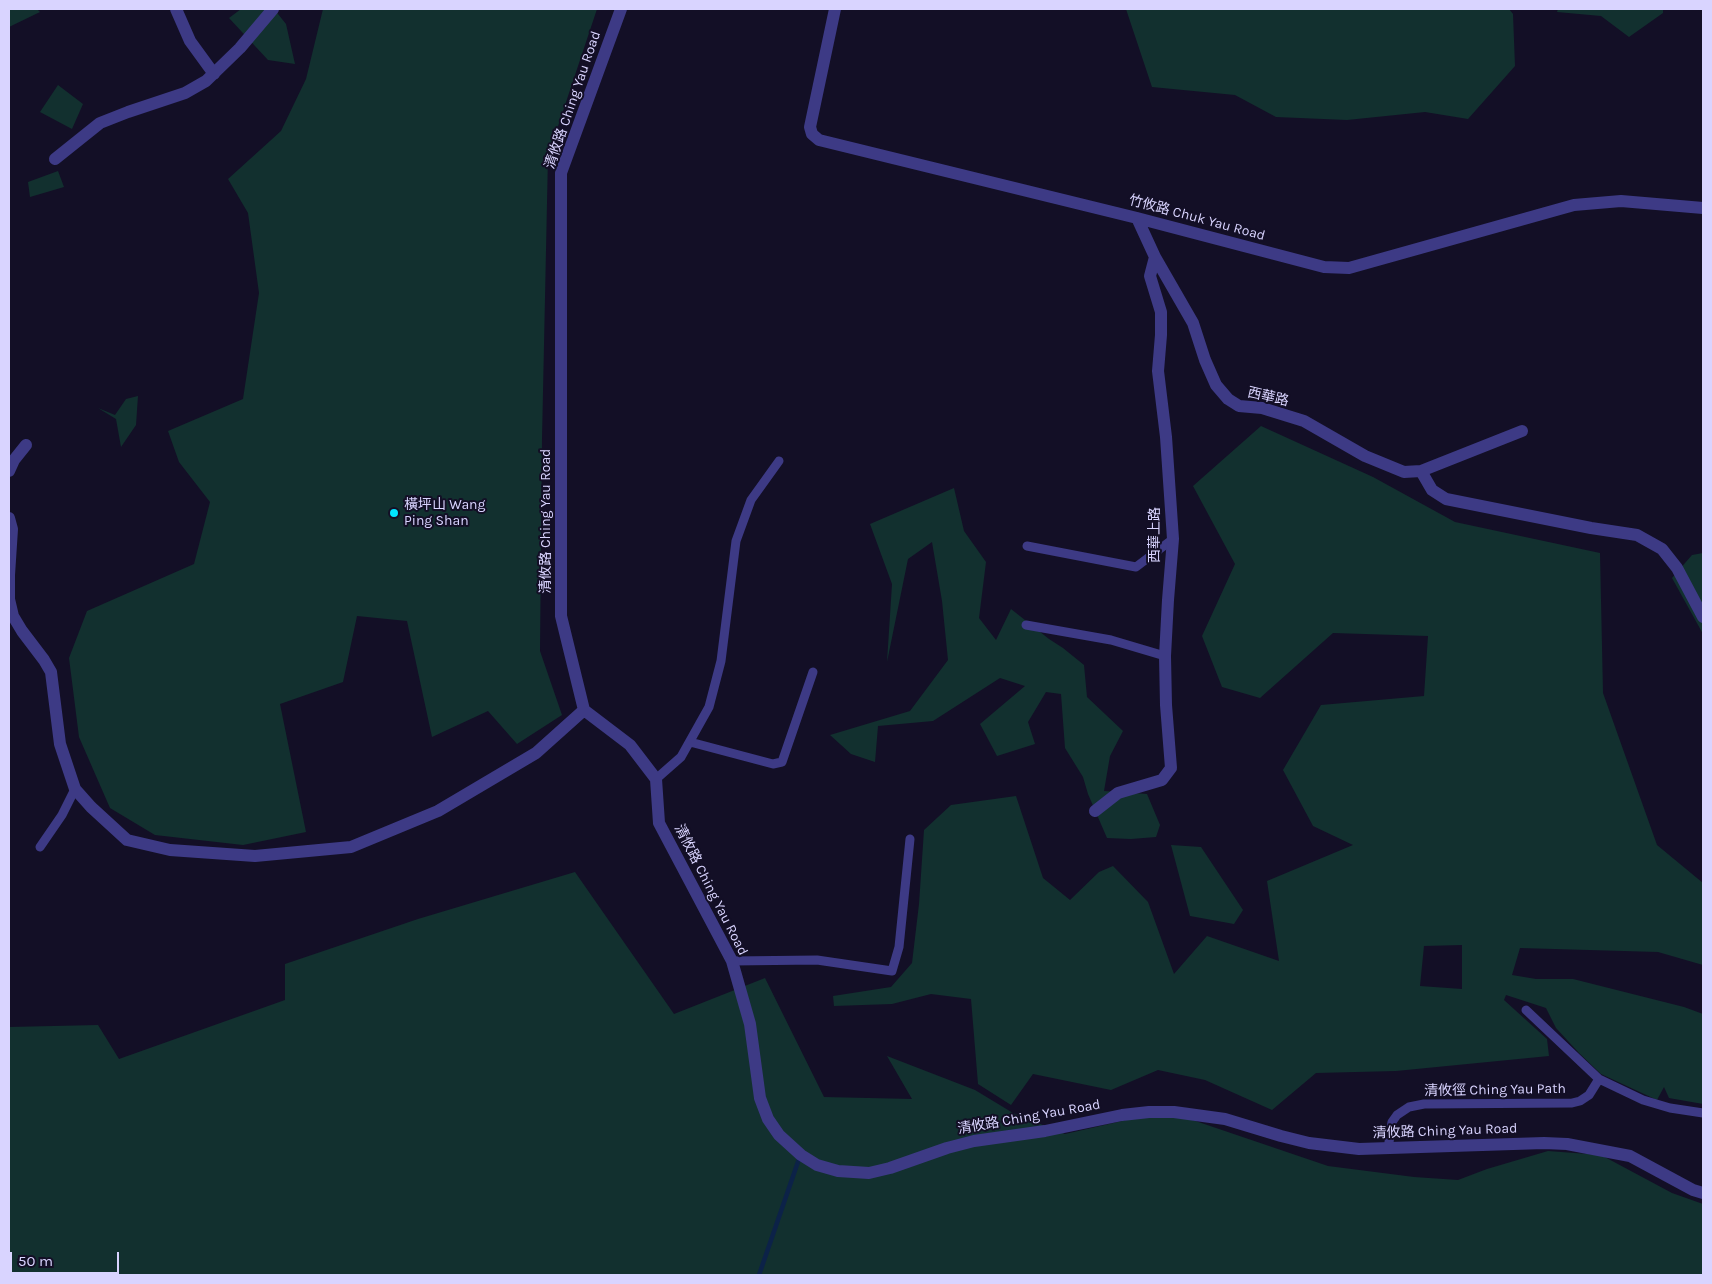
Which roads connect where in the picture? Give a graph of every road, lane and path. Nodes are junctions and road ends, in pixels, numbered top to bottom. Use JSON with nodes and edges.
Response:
{"nodes":[{"id":1,"x":176,"y":9,"type":"edge"},
{"id":2,"x":273,"y":9,"type":"edge"},
{"id":3,"x":621,"y":9,"type":"edge"},
{"id":4,"x":835,"y":9,"type":"edge"},
{"id":5,"x":214,"y":74,"type":"junction"},
{"id":6,"x":55,"y":160,"type":"dead end"},
{"id":7,"x":1703,"y":208,"type":"edge"},
{"id":8,"x":1137,"y":218,"type":"junction"},
{"id":9,"x":1155,"y":257,"type":"junction"},
{"id":10,"x":1522,"y":431,"type":"dead end"},
{"id":11,"x":26,"y":445,"type":"dead end"},
{"id":12,"x":779,"y":461,"type":"dead end"},
{"id":13,"x":1421,"y":470,"type":"junction"},
{"id":14,"x":9,"y":471,"type":"edge"},
{"id":15,"x":9,"y":518,"type":"edge"},
{"id":16,"x":1173,"y":539,"type":"junction"},
{"id":17,"x":1027,"y":546,"type":"dead end"},
{"id":18,"x":1703,"y":617,"type":"edge"},
{"id":19,"x":1026,"y":624,"type":"dead end"},
{"id":20,"x":1165,"y":656,"type":"junction"},
{"id":21,"x":813,"y":672,"type":"dead end"},
{"id":22,"x":584,"y":710,"type":"junction"},
{"id":23,"x":690,"y":742,"type":"junction"},
{"id":24,"x":656,"y":779,"type":"junction"},
{"id":25,"x":75,"y":789,"type":"junction"},
{"id":26,"x":1095,"y":811,"type":"dead end"},
{"id":27,"x":910,"y":839,"type":"dead end"},
{"id":28,"x":40,"y":846,"type":"dead end"},
{"id":29,"x":732,"y":961,"type":"junction"},
{"id":30,"x":1526,"y":1010,"type":"dead end"},
{"id":31,"x":1599,"y":1079,"type":"junction"},
{"id":32,"x":1703,"y":1114,"type":"edge"},
{"id":33,"x":1388,"y":1149,"type":"junction"},
{"id":34,"x":1703,"y":1193,"type":"edge"}],
"edges":[{"from":1,"to":5,"type":"street"},
{"from":2,"to":5,"type":"street"},
{"from":3,"to":22,"type":"street","name":"清攸路 Ching Yau Road"},
{"from":4,"to":8,"type":"street","name":"竹攸路 Chuk Yau Road"},
{"from":5,"to":6,"type":"street"},
{"from":7,"to":8,"type":"street","name":"竹攸路 Chuk Yau Road"},
{"from":8,"to":9,"type":"street"},
{"from":9,"to":13,"type":"street","name":"西華路"},
{"from":9,"to":16,"type":"street","name":"西華上路"},
{"from":10,"to":13,"type":"street","name":"西華路"},
{"from":11,"to":14,"type":"street"},
{"from":12,"to":23,"type":"lane"},
{"from":13,"to":18,"type":"street"},
{"from":15,"to":25,"type":"street"},
{"from":16,"to":17,"type":"lane"},
{"from":16,"to":20,"type":"street","name":"西華上路"},
{"from":19,"to":20,"type":"lane"},
{"from":20,"to":26,"type":"street","name":"西華上路"},
{"from":21,"to":23,"type":"lane"},
{"from":22,"to":24,"type":"street"},
{"from":22,"to":25,"type":"street"},
{"from":23,"to":24,"type":"lane"},
{"from":24,"to":29,"type":"street","name":"清攸路 Ching Yau Road"},
{"from":25,"to":28,"type":"lane"},
{"from":27,"to":29,"type":"lane"},
{"from":29,"to":33,"type":"street","name":"清攸路 Ching Yau Road"},
{"from":30,"to":31,"type":"lane"},
{"from":31,"to":32,"type":"lane"},
{"from":31,"to":33,"type":"lane","name":"清攸徑 Ching Yau Path"},
{"from":33,"to":34,"type":"street","name":"清攸路 Ching Yau Road"}]}
